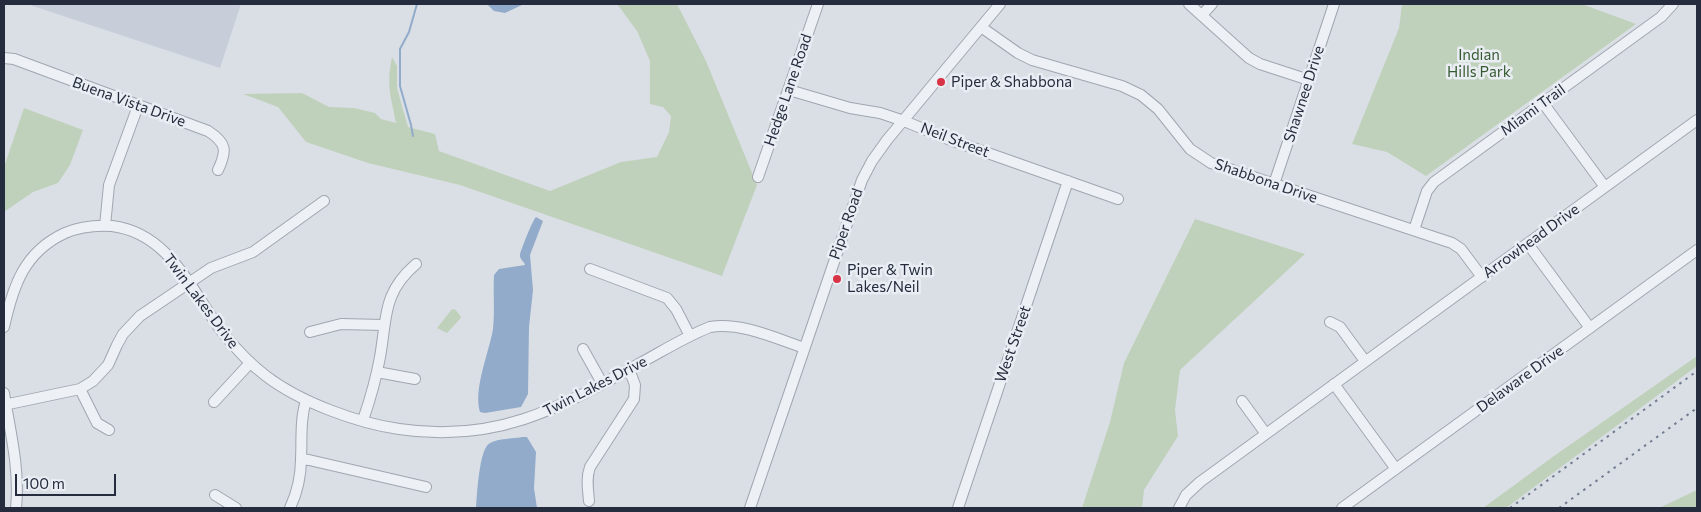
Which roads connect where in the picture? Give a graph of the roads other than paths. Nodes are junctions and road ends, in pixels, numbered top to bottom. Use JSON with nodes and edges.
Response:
{"nodes":[{"id":1,"x":818,"y":4,"type":"edge"},
{"id":2,"x":1000,"y":4,"type":"edge"},
{"id":3,"x":1189,"y":4,"type":"edge"},
{"id":4,"x":1212,"y":4,"type":"edge"},
{"id":5,"x":1334,"y":4,"type":"edge"},
{"id":6,"x":1673,"y":4,"type":"edge"},
{"id":7,"x":1202,"y":15,"type":"junction"},
{"id":8,"x":980,"y":27,"type":"junction"},
{"id":9,"x":4,"y":58,"type":"edge"},
{"id":10,"x":1308,"y":80,"type":"junction"},
{"id":11,"x":789,"y":90,"type":"junction"},
{"id":12,"x":1543,"y":103,"type":"junction"},
{"id":13,"x":138,"y":106,"type":"junction"},
{"id":14,"x":904,"y":120,"type":"junction"},
{"id":15,"x":1697,"y":120,"type":"edge"},
{"id":16,"x":218,"y":170,"type":"dead end"},
{"id":17,"x":758,"y":177,"type":"dead end"},
{"id":18,"x":1068,"y":181,"type":"junction"},
{"id":19,"x":1274,"y":184,"type":"junction"},
{"id":20,"x":1605,"y":187,"type":"junction"},
{"id":21,"x":1118,"y":199,"type":"dead end"},
{"id":22,"x":324,"y":201,"type":"dead end"},
{"id":23,"x":105,"y":226,"type":"junction"},
{"id":24,"x":1414,"y":230,"type":"junction"},
{"id":25,"x":1528,"y":244,"type":"junction"},
{"id":26,"x":1697,"y":250,"type":"edge"},
{"id":27,"x":416,"y":264,"type":"dead end"},
{"id":28,"x":590,"y":269,"type":"dead end"},
{"id":29,"x":1482,"y":277,"type":"junction"},
{"id":30,"x":189,"y":283,"type":"junction"},
{"id":31,"x":1330,"y":322,"type":"dead end"},
{"id":32,"x":383,"y":325,"type":"junction"},
{"id":33,"x":4,"y":327,"type":"edge"},
{"id":34,"x":1590,"y":328,"type":"junction"},
{"id":35,"x":310,"y":332,"type":"dead end"},
{"id":36,"x":690,"y":336,"type":"junction"},
{"id":37,"x":804,"y":348,"type":"junction"},
{"id":38,"x":583,"y":349,"type":"dead end"},
{"id":39,"x":1366,"y":361,"type":"junction"},
{"id":40,"x":250,"y":363,"type":"junction"},
{"id":41,"x":629,"y":369,"type":"junction"},
{"id":42,"x":377,"y":372,"type":"junction"},
{"id":43,"x":416,"y":379,"type":"dead end"},
{"id":44,"x":602,"y":383,"type":"junction"},
{"id":45,"x":1334,"y":384,"type":"junction"},
{"id":46,"x":80,"y":390,"type":"junction"},
{"id":47,"x":4,"y":393,"type":"edge"},
{"id":48,"x":306,"y":400,"type":"junction"},
{"id":49,"x":1242,"y":401,"type":"dead end"},
{"id":50,"x":214,"y":402,"type":"dead end"},
{"id":51,"x":5,"y":405,"type":"edge"},
{"id":52,"x":363,"y":420,"type":"junction"},
{"id":53,"x":109,"y":430,"type":"dead end"},
{"id":54,"x":1266,"y":434,"type":"junction"},
{"id":55,"x":301,"y":459,"type":"junction"},
{"id":56,"x":1396,"y":469,"type":"junction"},
{"id":57,"x":426,"y":487,"type":"dead end"},
{"id":58,"x":215,"y":495,"type":"dead end"},
{"id":59,"x":589,"y":501,"type":"dead end"},
{"id":60,"x":16,"y":508,"type":"edge"},
{"id":61,"x":236,"y":508,"type":"edge"},
{"id":62,"x":290,"y":508,"type":"edge"},
{"id":63,"x":750,"y":508,"type":"edge"},
{"id":64,"x":958,"y":508,"type":"edge"},
{"id":65,"x":1179,"y":508,"type":"edge"},
{"id":66,"x":1342,"y":508,"type":"edge"}],
"edges":[{"from":1,"to":11,"type":"street","name":"Hedge Lane Road"},
{"from":2,"to":8,"type":"street","name":"Piper Road"},
{"from":3,"to":7,"type":"street"},
{"from":4,"to":7,"type":"street"},
{"from":5,"to":10,"type":"street","name":"Shawnee Drive"},
{"from":6,"to":12,"type":"street","name":"Miami Trail"},
{"from":7,"to":10,"type":"street"},
{"from":8,"to":14,"type":"street","name":"Piper Road"},
{"from":8,"to":19,"type":"street","name":"Shabbona Drive"},
{"from":9,"to":13,"type":"street","name":"Buena Vista Drive"},
{"from":10,"to":19,"type":"street","name":"Shawnee Drive"},
{"from":11,"to":14,"type":"street","name":"Neil Street"},
{"from":11,"to":17,"type":"street","name":"Hedge Lane Road"},
{"from":12,"to":20,"type":"street"},
{"from":12,"to":24,"type":"street","name":"Miami Trail"},
{"from":13,"to":16,"type":"street","name":"Buena Vista Drive"},
{"from":13,"to":23,"type":"street"},
{"from":14,"to":18,"type":"street","name":"Neil Street"},
{"from":14,"to":37,"type":"street","name":"Piper Road"},
{"from":15,"to":20,"type":"street","name":"Arrowhead Drive"},
{"from":18,"to":21,"type":"street","name":"Neil Street"},
{"from":18,"to":64,"type":"street","name":"West Street"},
{"from":19,"to":24,"type":"street","name":"Shabbona Drive"},
{"from":20,"to":25,"type":"street","name":"Arrowhead Drive"},
{"from":22,"to":30,"type":"street"},
{"from":23,"to":30,"type":"street","name":"Twin Lakes Drive"},
{"from":23,"to":33,"type":"street","name":"Twin Lakes Drive"},
{"from":24,"to":29,"type":"street","name":"Shabbona Drive"},
{"from":25,"to":29,"type":"street","name":"Arrowhead Drive"},
{"from":25,"to":34,"type":"street"},
{"from":26,"to":34,"type":"street","name":"Delaware Drive"},
{"from":27,"to":32,"type":"street"},
{"from":28,"to":36,"type":"street"},
{"from":29,"to":39,"type":"street","name":"Arrowhead Drive"},
{"from":30,"to":40,"type":"street","name":"Twin Lakes Drive"},
{"from":30,"to":46,"type":"street"},
{"from":31,"to":39,"type":"street"},
{"from":32,"to":35,"type":"street"},
{"from":32,"to":42,"type":"street"},
{"from":34,"to":56,"type":"street","name":"Delaware Drive"},
{"from":36,"to":37,"type":"street","name":"Twin Lakes Drive"},
{"from":36,"to":41,"type":"street","name":"Twin Lakes Drive"},
{"from":37,"to":63,"type":"street","name":"Piper Road"},
{"from":38,"to":44,"type":"street"},
{"from":39,"to":45,"type":"street","name":"Arrowhead Drive"},
{"from":40,"to":48,"type":"street","name":"Twin Lakes Drive"},
{"from":40,"to":50,"type":"street"},
{"from":41,"to":44,"type":"street","name":"Twin Lakes Drive"},
{"from":41,"to":59,"type":"street"},
{"from":42,"to":43,"type":"street"},
{"from":42,"to":52,"type":"street"},
{"from":44,"to":52,"type":"street","name":"Twin Lakes Drive"},
{"from":45,"to":54,"type":"street","name":"Arrowhead Drive"},
{"from":45,"to":56,"type":"street"},
{"from":46,"to":51,"type":"street"},
{"from":46,"to":53,"type":"street"},
{"from":47,"to":51,"type":"street"},
{"from":48,"to":52,"type":"street","name":"Twin Lakes Drive"},
{"from":48,"to":55,"type":"street"},
{"from":49,"to":54,"type":"street"},
{"from":51,"to":60,"type":"street"},
{"from":54,"to":65,"type":"street","name":"Arrowhead Drive"},
{"from":55,"to":57,"type":"street"},
{"from":55,"to":62,"type":"street"},
{"from":56,"to":66,"type":"street","name":"Delaware Drive"},
{"from":58,"to":61,"type":"street"}]}
